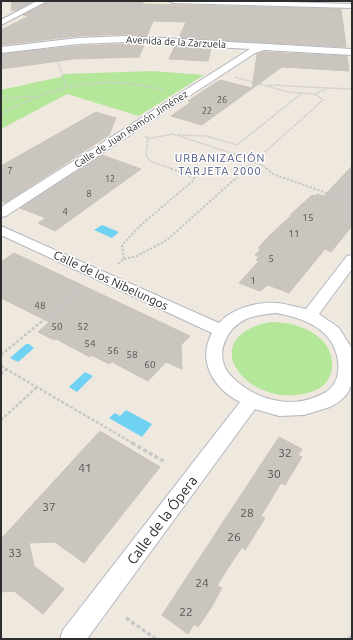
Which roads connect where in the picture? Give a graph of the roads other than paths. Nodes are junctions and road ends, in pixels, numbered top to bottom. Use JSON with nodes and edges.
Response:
{"nodes":[{"id":1,"x":43,"y":1,"type":"edge"},
{"id":2,"x":173,"y":1,"type":"edge"},
{"id":3,"x":352,"y":6,"type":"edge"},
{"id":4,"x":1,"y":23,"type":"edge"},
{"id":5,"x":262,"y":47,"type":"junction"},
{"id":6,"x":1,"y":50,"type":"edge"},
{"id":7,"x":352,"y":52,"type":"edge"},
{"id":8,"x":1,"y":213,"type":"edge"},
{"id":9,"x":1,"y":230,"type":"edge"},
{"id":10,"x":352,"y":259,"type":"edge"},
{"id":11,"x":309,"y":316,"type":"junction"},
{"id":12,"x":221,"y":330,"type":"junction"},
{"id":13,"x":347,"y":390,"type":"edge"},
{"id":14,"x":251,"y":401,"type":"junction"},
{"id":15,"x":72,"y":639,"type":"edge"}],
"edges":[{"from":1,"to":4,"type":"street"},
{"from":2,"to":3,"type":"street"},
{"from":5,"to":6,"type":"street","name":"Avenida de la Zarzuela"},
{"from":5,"to":7,"type":"street","name":"Avenida de la Zarzuela"},
{"from":5,"to":8,"type":"street","name":"Calle de Juan Ramón Jiménez"},
{"from":9,"to":12,"type":"street","name":"Calle de los Nibelungos"},
{"from":10,"to":11,"type":"street"},
{"from":11,"to":12,"type":"street"},
{"from":11,"to":13,"type":"street"},
{"from":12,"to":14,"type":"street"},
{"from":13,"to":14,"type":"street"},
{"from":14,"to":15,"type":"street","name":"Calle de la Ópera"}]}
